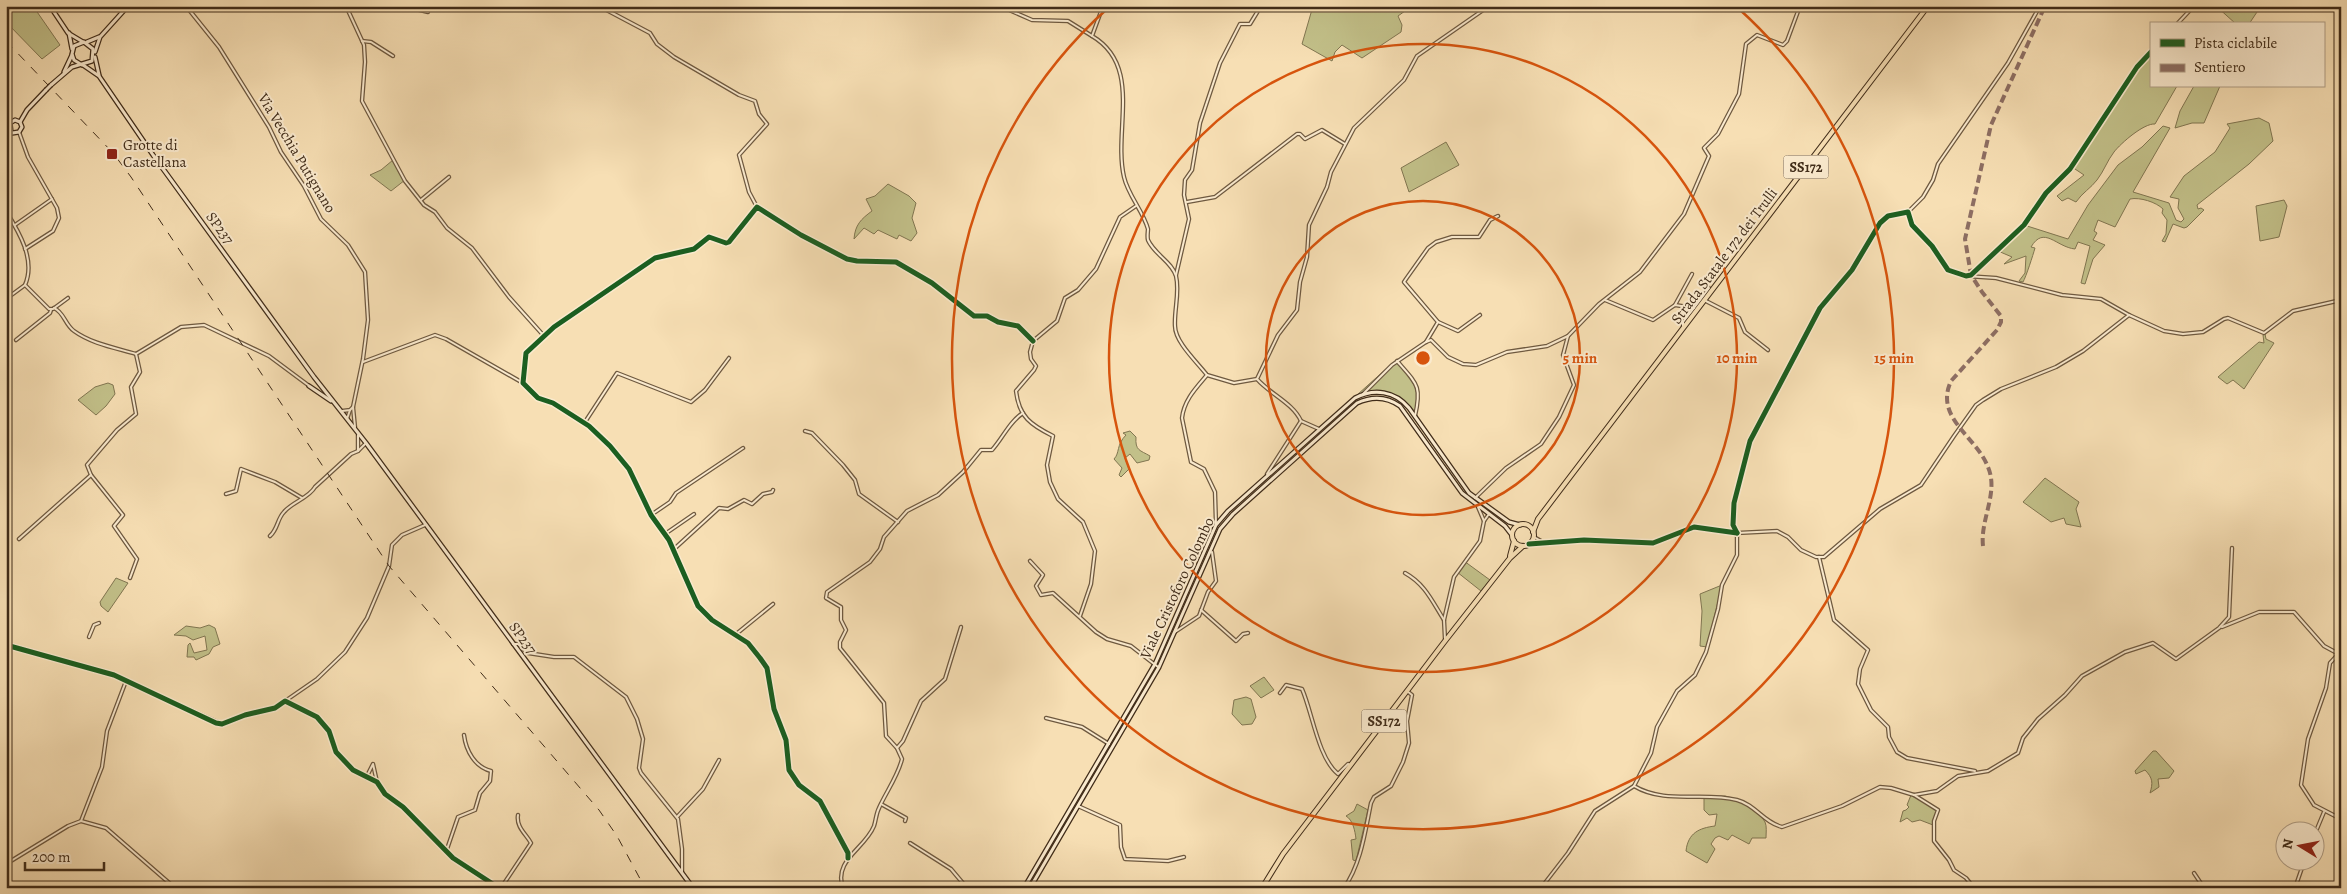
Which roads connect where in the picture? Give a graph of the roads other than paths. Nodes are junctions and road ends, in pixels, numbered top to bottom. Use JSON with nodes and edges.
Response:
{"nodes":[{"id":1,"x":50,"y":6,"type":"edge"},
{"id":2,"x":128,"y":6,"type":"edge"},
{"id":3,"x":186,"y":6,"type":"edge"},
{"id":4,"x":346,"y":6,"type":"edge"},
{"id":5,"x":403,"y":6,"type":"edge"},
{"id":6,"x":599,"y":6,"type":"edge"},
{"id":7,"x":1000,"y":6,"type":"edge"},
{"id":8,"x":1103,"y":6,"type":"edge"},
{"id":9,"x":1261,"y":6,"type":"edge"},
{"id":10,"x":1490,"y":6,"type":"edge"},
{"id":11,"x":1800,"y":6,"type":"edge"},
{"id":12,"x":1928,"y":6,"type":"edge"},
{"id":13,"x":2040,"y":6,"type":"edge"},
{"id":14,"x":2194,"y":6,"type":"edge"},
{"id":15,"x":428,"y":12,"type":"dead end"},
{"id":16,"x":2179,"y":22,"type":"edge"},
{"id":17,"x":68,"y":33,"type":"junction"},
{"id":18,"x":100,"y":36,"type":"junction"},
{"id":19,"x":1092,"y":36,"type":"junction"},
{"id":20,"x":362,"y":41,"type":"junction"},
{"id":21,"x":85,"y":42,"type":"junction"},
{"id":22,"x":72,"y":52,"type":"junction"},
{"id":23,"x":2150,"y":53,"type":"edge"},
{"id":24,"x":94,"y":54,"type":"junction"},
{"id":25,"x":393,"y":56,"type":"dead end"},
{"id":26,"x":82,"y":65,"type":"junction"},
{"id":27,"x":64,"y":72,"type":"junction"},
{"id":28,"x":99,"y":76,"type":"junction"},
{"id":29,"x":20,"y":122,"type":"junction"},
{"id":30,"x":11,"y":132,"type":"junction"},
{"id":31,"x":19,"y":132,"type":"junction"},
{"id":32,"x":6,"y":134,"type":"edge"},
{"id":33,"x":1345,"y":144,"type":"junction"},
{"id":34,"x":449,"y":177,"type":"dead end"},
{"id":35,"x":52,"y":199,"type":"junction"},
{"id":36,"x":421,"y":200,"type":"junction"},
{"id":37,"x":1187,"y":202,"type":"junction"},
{"id":38,"x":1136,"y":206,"type":"junction"},
{"id":39,"x":757,"y":207,"type":"junction"},
{"id":40,"x":6,"y":211,"type":"edge"},
{"id":41,"x":1908,"y":212,"type":"junction"},
{"id":42,"x":1498,"y":216,"type":"dead end"},
{"id":43,"x":15,"y":226,"type":"junction"},
{"id":44,"x":25,"y":248,"type":"junction"},
{"id":45,"x":1692,"y":274,"type":"dead end"},
{"id":46,"x":1176,"y":275,"type":"junction"},
{"id":47,"x":1971,"y":275,"type":"junction"},
{"id":48,"x":25,"y":285,"type":"junction"},
{"id":49,"x":1709,"y":288,"type":"dead end"},
{"id":50,"x":68,"y":298,"type":"dead end"},
{"id":51,"x":6,"y":299,"type":"edge"},
{"id":52,"x":1604,"y":300,"type":"junction"},
{"id":53,"x":1704,"y":300,"type":"junction"},
{"id":54,"x":2341,"y":300,"type":"edge"},
{"id":55,"x":1675,"y":304,"type":"junction"},
{"id":56,"x":1694,"y":308,"type":"junction"},
{"id":57,"x":52,"y":309,"type":"junction"},
{"id":58,"x":1480,"y":315,"type":"dead end"},
{"id":59,"x":2129,"y":315,"type":"junction"},
{"id":60,"x":1438,"y":322,"type":"junction"},
{"id":61,"x":1683,"y":328,"type":"junction"},
{"id":62,"x":544,"y":336,"type":"junction"},
{"id":63,"x":1568,"y":336,"type":"junction"},
{"id":64,"x":16,"y":340,"type":"dead end"},
{"id":65,"x":1033,"y":341,"type":"junction"},
{"id":66,"x":1426,"y":342,"type":"junction"},
{"id":67,"x":1768,"y":350,"type":"dead end"},
{"id":68,"x":136,"y":354,"type":"junction"},
{"id":69,"x":729,"y":358,"type":"dead end"},
{"id":70,"x":1397,"y":361,"type":"junction"},
{"id":71,"x":362,"y":362,"type":"junction"},
{"id":72,"x":1207,"y":375,"type":"junction"},
{"id":73,"x":1257,"y":379,"type":"junction"},
{"id":74,"x":319,"y":383,"type":"junction"},
{"id":75,"x":523,"y":383,"type":"junction"},
{"id":76,"x":309,"y":386,"type":"junction"},
{"id":77,"x":325,"y":391,"type":"junction"},
{"id":78,"x":318,"y":393,"type":"junction"},
{"id":79,"x":1363,"y":394,"type":"junction"},
{"id":80,"x":334,"y":403,"type":"junction"},
{"id":81,"x":353,"y":407,"type":"junction"},
{"id":82,"x":350,"y":410,"type":"junction"},
{"id":83,"x":341,"y":411,"type":"junction"},
{"id":84,"x":354,"y":413,"type":"junction"},
{"id":85,"x":1023,"y":413,"type":"junction"},
{"id":86,"x":1415,"y":416,"type":"junction"},
{"id":87,"x":348,"y":420,"type":"junction"},
{"id":88,"x":1301,"y":421,"type":"junction"},
{"id":89,"x":584,"y":423,"type":"junction"},
{"id":90,"x":1319,"y":428,"type":"junction"},
{"id":91,"x":355,"y":430,"type":"junction"},
{"id":92,"x":805,"y":431,"type":"dead end"},
{"id":93,"x":358,"y":433,"type":"junction"},
{"id":94,"x":366,"y":443,"type":"junction"},
{"id":95,"x":743,"y":448,"type":"dead end"},
{"id":96,"x":358,"y":451,"type":"junction"},
{"id":97,"x":91,"y":475,"type":"junction"},
{"id":98,"x":1265,"y":478,"type":"junction"},
{"id":99,"x":774,"y":490,"type":"dead end"},
{"id":100,"x":226,"y":494,"type":"dead end"},
{"id":101,"x":302,"y":498,"type":"junction"},
{"id":102,"x":1474,"y":498,"type":"junction"},
{"id":103,"x":1478,"y":507,"type":"junction"},
{"id":104,"x":694,"y":514,"type":"dead end"},
{"id":105,"x":1488,"y":514,"type":"junction"},
{"id":106,"x":652,"y":515,"type":"junction"},
{"id":107,"x":1538,"y":519,"type":"junction"},
{"id":108,"x":1484,"y":521,"type":"junction"},
{"id":109,"x":898,"y":522,"type":"junction"},
{"id":110,"x":426,"y":525,"type":"junction"},
{"id":111,"x":1216,"y":525,"type":"junction"},
{"id":112,"x":1520,"y":525,"type":"junction"},
{"id":113,"x":1525,"y":525,"type":"junction"},
{"id":114,"x":1221,"y":528,"type":"junction"},
{"id":115,"x":1533,"y":532,"type":"junction"},
{"id":116,"x":1737,"y":533,"type":"junction"},
{"id":117,"x":665,"y":534,"type":"junction"},
{"id":118,"x":127,"y":535,"type":"dead end"},
{"id":119,"x":270,"y":536,"type":"dead end"},
{"id":120,"x":1513,"y":537,"type":"junction"},
{"id":121,"x":1534,"y":537,"type":"junction"},
{"id":122,"x":123,"y":538,"type":"junction"},
{"id":123,"x":19,"y":539,"type":"dead end"},
{"id":124,"x":1544,"y":542,"type":"junction"},
{"id":125,"x":1529,"y":544,"type":"junction"},
{"id":126,"x":1523,"y":546,"type":"junction"},
{"id":127,"x":1211,"y":548,"type":"junction"},
{"id":128,"x":2232,"y":548,"type":"dead end"},
{"id":129,"x":674,"y":550,"type":"junction"},
{"id":130,"x":1819,"y":557,"type":"junction"},
{"id":131,"x":1510,"y":558,"type":"junction"},
{"id":132,"x":1030,"y":561,"type":"dead end"},
{"id":133,"x":1405,"y":573,"type":"dead end"},
{"id":134,"x":130,"y":578,"type":"dead end"},
{"id":135,"x":773,"y":604,"type":"dead end"},
{"id":136,"x":1201,"y":610,"type":"junction"},
{"id":137,"x":1080,"y":616,"type":"junction"},
{"id":138,"x":1444,"y":620,"type":"junction"},
{"id":139,"x":99,"y":623,"type":"dead end"},
{"id":140,"x":961,"y":626,"type":"dead end"},
{"id":141,"x":2220,"y":628,"type":"junction"},
{"id":142,"x":1175,"y":632,"type":"junction"},
{"id":143,"x":1248,"y":633,"type":"dead end"},
{"id":144,"x":735,"y":635,"type":"junction"},
{"id":145,"x":89,"y":637,"type":"dead end"},
{"id":146,"x":1445,"y":641,"type":"junction"},
{"id":147,"x":513,"y":644,"type":"junction"},
{"id":148,"x":6,"y":646,"type":"edge"},
{"id":149,"x":2341,"y":651,"type":"edge"},
{"id":150,"x":2337,"y":653,"type":"junction"},
{"id":151,"x":1155,"y":664,"type":"junction"},
{"id":152,"x":1159,"y":667,"type":"junction"},
{"id":153,"x":126,"y":681,"type":"junction"},
{"id":154,"x":1407,"y":690,"type":"junction"},
{"id":155,"x":1280,"y":693,"type":"dead end"},
{"id":156,"x":285,"y":701,"type":"junction"},
{"id":157,"x":1046,"y":718,"type":"dead end"},
{"id":158,"x":464,"y":735,"type":"dead end"},
{"id":159,"x":1109,"y":744,"type":"junction"},
{"id":160,"x":897,"y":748,"type":"junction"},
{"id":161,"x":719,"y":760,"type":"dead end"},
{"id":162,"x":1351,"y":765,"type":"junction"},
{"id":163,"x":1976,"y":772,"type":"junction"},
{"id":164,"x":366,"y":778,"type":"junction"},
{"id":165,"x":377,"y":782,"type":"junction"},
{"id":166,"x":1634,"y":786,"type":"junction"},
{"id":167,"x":1914,"y":795,"type":"junction"},
{"id":168,"x":881,"y":804,"type":"junction"},
{"id":169,"x":1078,"y":806,"type":"junction"},
{"id":170,"x":2324,"y":812,"type":"junction"},
{"id":171,"x":518,"y":815,"type":"dead end"},
{"id":172,"x":677,"y":817,"type":"junction"},
{"id":173,"x":2341,"y":819,"type":"edge"},
{"id":174,"x":81,"y":821,"type":"junction"},
{"id":175,"x":905,"y":821,"type":"dead end"},
{"id":176,"x":2320,"y":822,"type":"edge"},
{"id":177,"x":1062,"y":823,"type":"junction"},
{"id":178,"x":1067,"y":826,"type":"junction"},
{"id":179,"x":910,"y":843,"type":"dead end"},
{"id":180,"x":446,"y":852,"type":"junction"},
{"id":181,"x":1184,"y":857,"type":"dead end"},
{"id":182,"x":848,"y":858,"type":"junction"},
{"id":183,"x":6,"y":864,"type":"edge"},
{"id":184,"x":2301,"y":872,"type":"edge"},
{"id":185,"x":682,"y":873,"type":"junction"},
{"id":186,"x":2194,"y":873,"type":"dead end"},
{"id":187,"x":175,"y":888,"type":"edge"},
{"id":188,"x":500,"y":888,"type":"edge"},
{"id":189,"x":692,"y":888,"type":"edge"},
{"id":190,"x":843,"y":888,"type":"edge"},
{"id":191,"x":967,"y":888,"type":"edge"},
{"id":192,"x":976,"y":888,"type":"edge"},
{"id":193,"x":989,"y":888,"type":"edge"},
{"id":194,"x":1024,"y":888,"type":"edge"},
{"id":195,"x":1030,"y":888,"type":"edge"},
{"id":196,"x":1262,"y":888,"type":"edge"},
{"id":197,"x":1344,"y":888,"type":"edge"},
{"id":198,"x":1542,"y":888,"type":"edge"},
{"id":199,"x":1974,"y":888,"type":"edge"},
{"id":200,"x":2204,"y":888,"type":"edge"},
{"id":201,"x":2295,"y":888,"type":"edge"}],
"edges":[{"from":1,"to":17,"type":"main road","number":"SP237"},
{"from":2,"to":18,"type":"main road"},
{"from":3,"to":71,"type":"street","name":"Via Vecchia Putignano"},
{"from":4,"to":20,"type":"street"},
{"from":5,"to":15,"type":"street"},
{"from":6,"to":39,"type":"street"},
{"from":7,"to":19,"type":"street"},
{"from":8,"to":19,"type":"street"},
{"from":9,"to":37,"type":"street"},
{"from":10,"to":33,"type":"street"},
{"from":11,"to":52,"type":"street"},
{"from":12,"to":53,"type":"main road","name":"Strada Statale 172 dei Trulli","number":"SS172"},
{"from":13,"to":41,"type":"street"},
{"from":14,"to":16,"type":"street"},
{"from":17,"to":21,"type":"main road","number":"SP237"},
{"from":17,"to":22,"type":"main road","number":"SP237"},
{"from":18,"to":21,"type":"main road"},
{"from":18,"to":24,"type":"main road"},
{"from":19,"to":38,"type":"street"},
{"from":20,"to":25,"type":"street"},
{"from":20,"to":36,"type":"street"},
{"from":21,"to":22,"type":"main road"},
{"from":21,"to":24,"type":"main road","number":"SP237"},
{"from":22,"to":26,"type":"main road","number":"SP237"},
{"from":22,"to":27,"type":"main road"},
{"from":23,"to":47,"type":"street"},
{"from":24,"to":26,"type":"main road"},
{"from":24,"to":28,"type":"main road","number":"SP237"},
{"from":26,"to":27,"type":"main road"},
{"from":26,"to":28,"type":"main road","number":"SP237"},
{"from":27,"to":29,"type":"main road","bridge":true},
{"from":28,"to":74,"type":"main road","name":"SP237","number":"SP237"},
{"from":29,"to":30,"type":"main road"},
{"from":29,"to":31,"type":"main road"},
{"from":30,"to":31,"type":"main road"},
{"from":30,"to":32,"type":"main road"},
{"from":31,"to":35,"type":"street"},
{"from":33,"to":37,"type":"street"},
{"from":33,"to":73,"type":"street"},
{"from":34,"to":36,"type":"street"},
{"from":35,"to":43,"type":"street"},
{"from":35,"to":44,"type":"street"},
{"from":36,"to":62,"type":"street"},
{"from":37,"to":46,"type":"street"},
{"from":38,"to":46,"type":"street"},
{"from":38,"to":65,"type":"street"},
{"from":39,"to":62,"type":"street"},
{"from":39,"to":65,"type":"street"},
{"from":40,"to":43,"type":"street"},
{"from":41,"to":47,"type":"street"},
{"from":41,"to":116,"type":"street"},
{"from":42,"to":60,"type":"street"},
{"from":43,"to":44,"type":"street"},
{"from":44,"to":48,"type":"street"},
{"from":45,"to":55,"type":"street"},
{"from":46,"to":72,"type":"street"},
{"from":47,"to":59,"type":"street"},
{"from":48,"to":51,"type":"street"},
{"from":48,"to":57,"type":"street"},
{"from":49,"to":56,"type":"street"},
{"from":50,"to":57,"type":"street"},
{"from":52,"to":55,"type":"street"},
{"from":52,"to":63,"type":"street"},
{"from":53,"to":61,"type":"main road","name":"Strada Statale 172 dei Trulli","number":"SS172"},
{"from":53,"to":67,"type":"street"},
{"from":54,"to":59,"type":"street"},
{"from":55,"to":56,"type":"street"},
{"from":56,"to":61,"type":"street"},
{"from":57,"to":64,"type":"street"},
{"from":57,"to":68,"type":"street"},
{"from":58,"to":60,"type":"street"},
{"from":59,"to":130,"type":"street"},
{"from":60,"to":66,"type":"street"},
{"from":61,"to":107,"type":"main road","name":"Strada Statale 172 dei Trulli","number":"SS172"},
{"from":62,"to":75,"type":"street"},
{"from":63,"to":66,"type":"street"},
{"from":63,"to":102,"type":"street"},
{"from":65,"to":85,"type":"street"},
{"from":66,"to":70,"type":"street"},
{"from":68,"to":76,"type":"street"},
{"from":68,"to":97,"type":"street"},
{"from":69,"to":89,"type":"street"},
{"from":70,"to":79,"type":"street"},
{"from":70,"to":86,"type":"street"},
{"from":71,"to":75,"type":"street"},
{"from":71,"to":81,"type":"street","name":"Via Vecchia Putignano"},
{"from":72,"to":73,"type":"street"},
{"from":72,"to":111,"type":"street"},
{"from":73,"to":88,"type":"street"},
{"from":74,"to":76,"type":"main road"},
{"from":74,"to":77,"type":"main road","name":"SP237","number":"SP237"},
{"from":75,"to":89,"type":"street"},
{"from":76,"to":77,"type":"main road"},
{"from":76,"to":78,"type":"main road"},
{"from":77,"to":78,"type":"main road"},
{"from":77,"to":80,"type":"main road","number":"SP237"},
{"from":78,"to":80,"type":"main road"},
{"from":79,"to":86,"type":"main road"},
{"from":79,"to":90,"type":"main road","name":"Viale Cristoforo Colombo"},
{"from":80,"to":83,"type":"main road","name":"SP237","number":"SP237"},
{"from":81,"to":82,"type":"street"},
{"from":81,"to":84,"type":"street","name":"Via Vecchia Putignano"},
{"from":82,"to":83,"type":"street"},
{"from":82,"to":87,"type":"street"},
{"from":83,"to":87,"type":"main road","name":"SP237","number":"SP237"},
{"from":84,"to":87,"type":"street"},
{"from":84,"to":91,"type":"street","name":"Via Vecchia Putignano"},
{"from":85,"to":109,"type":"street"},
{"from":85,"to":137,"type":"street"},
{"from":86,"to":102,"type":"main road"},
{"from":87,"to":91,"type":"main road","name":"SP237","number":"SP237"},
{"from":88,"to":90,"type":"street"},
{"from":88,"to":98,"type":"street"},
{"from":89,"to":106,"type":"street"},
{"from":90,"to":98,"type":"main road","name":"Viale Cristoforo Colombo"},
{"from":91,"to":93,"type":"main road","name":"SP237","number":"SP237"},
{"from":92,"to":109,"type":"street"},
{"from":93,"to":94,"type":"main road","name":"SP237","number":"SP237"},
{"from":93,"to":96,"type":"street"},
{"from":94,"to":96,"type":"street"},
{"from":94,"to":110,"type":"main road","name":"SP237","number":"SP237"},
{"from":95,"to":106,"type":"street"},
{"from":96,"to":101,"type":"street"},
{"from":97,"to":122,"type":"street"},
{"from":97,"to":123,"type":"street"},
{"from":98,"to":111,"type":"main road","name":"Viale Cristoforo Colombo"},
{"from":99,"to":129,"type":"street"},
{"from":100,"to":101,"type":"street"},
{"from":101,"to":119,"type":"street"},
{"from":102,"to":112,"type":"main road"},
{"from":103,"to":105,"type":"main road","name":"Viale Cristoforo Colombo"},
{"from":103,"to":108,"type":"street"},
{"from":103,"to":114,"type":"main road","name":"Viale Cristoforo Colombo"},
{"from":104,"to":117,"type":"street"},
{"from":105,"to":108,"type":"street"},
{"from":105,"to":120,"type":"main road","name":"Viale Cristoforo Colombo"},
{"from":106,"to":117,"type":"street"},
{"from":107,"to":113,"type":"main road","name":"Strada Statale 172 dei Trulli","number":"SS172"},
{"from":107,"to":115,"type":"main road","name":"Strada Statale 172 dei Trulli","number":"SS172"},
{"from":108,"to":138,"type":"street"},
{"from":109,"to":160,"type":"street"},
{"from":110,"to":147,"type":"main road","name":"SP237","number":"SP237"},
{"from":110,"to":156,"type":"street"},
{"from":111,"to":114,"type":"main road"},
{"from":111,"to":151,"type":"main road","name":"Viale Cristoforo Colombo"},
{"from":112,"to":113,"type":"main road"},
{"from":112,"to":120,"type":"main road"},
{"from":113,"to":115,"type":"main road"},
{"from":114,"to":127,"type":"main road","name":"Viale Cristoforo Colombo"},
{"from":115,"to":121,"type":"main road"},
{"from":116,"to":124,"type":"street"},
{"from":116,"to":130,"type":"street"},
{"from":116,"to":166,"type":"street"},
{"from":117,"to":129,"type":"street"},
{"from":118,"to":122,"type":"street"},
{"from":120,"to":126,"type":"main road"},
{"from":120,"to":131,"type":"main road","number":"SS172"},
{"from":121,"to":124,"type":"street"},
{"from":121,"to":125,"type":"main road"},
{"from":122,"to":134,"type":"street"},
{"from":124,"to":125,"type":"street"},
{"from":125,"to":126,"type":"main road"},
{"from":126,"to":131,"type":"main road","number":"SS172"},
{"from":127,"to":136,"type":"street"},
{"from":127,"to":142,"type":"main road","name":"Viale Cristoforo Colombo"},
{"from":128,"to":141,"type":"street"},
{"from":129,"to":144,"type":"street"},
{"from":130,"to":163,"type":"street"},
{"from":131,"to":146,"type":"main road","number":"SS172"},
{"from":132,"to":137,"type":"street"},
{"from":133,"to":138,"type":"street"},
{"from":135,"to":144,"type":"street"},
{"from":136,"to":142,"type":"street"},
{"from":136,"to":143,"type":"street"},
{"from":137,"to":151,"type":"street"},
{"from":138,"to":146,"type":"street"},
{"from":139,"to":145,"type":"street"},
{"from":140,"to":160,"type":"street"},
{"from":141,"to":150,"type":"street"},
{"from":141,"to":163,"type":"street"},
{"from":142,"to":152,"type":"main road","name":"Viale Cristoforo Colombo"},
{"from":144,"to":182,"type":"street"},
{"from":146,"to":154,"type":"main road","number":"SS172"},
{"from":147,"to":172,"type":"street"},
{"from":147,"to":185,"type":"main road","name":"SP237","number":"SP237"},
{"from":148,"to":153,"type":"street"},
{"from":149,"to":150,"type":"street"},
{"from":150,"to":170,"type":"street"},
{"from":151,"to":152,"type":"street"},
{"from":151,"to":159,"type":"main road","name":"Viale Cristoforo Colombo"},
{"from":152,"to":169,"type":"main road","name":"Viale Cristoforo Colombo"},
{"from":153,"to":156,"type":"street"},
{"from":153,"to":174,"type":"street"},
{"from":154,"to":162,"type":"main road","number":"SS172"},
{"from":154,"to":197,"type":"street"},
{"from":155,"to":162,"type":"street"},
{"from":156,"to":164,"type":"street"},
{"from":157,"to":159,"type":"street"},
{"from":158,"to":180,"type":"street"},
{"from":159,"to":177,"type":"main road","name":"Viale Cristoforo Colombo"},
{"from":160,"to":168,"type":"street"},
{"from":161,"to":172,"type":"street"},
{"from":162,"to":196,"type":"main road","number":"SS172"},
{"from":163,"to":167,"type":"street"},
{"from":164,"to":165,"type":"street"},
{"from":164,"to":165,"type":"street"},
{"from":165,"to":180,"type":"street"},
{"from":166,"to":167,"type":"street"},
{"from":166,"to":198,"type":"street"},
{"from":167,"to":199,"type":"street"},
{"from":168,"to":175,"type":"street"},
{"from":168,"to":182,"type":"street"},
{"from":169,"to":178,"type":"main road","name":"Viale Cristoforo Colombo"},
{"from":169,"to":181,"type":"street"},
{"from":170,"to":173,"type":"street"},
{"from":170,"to":176,"type":"street"},
{"from":171,"to":188,"type":"street"},
{"from":172,"to":185,"type":"street"},
{"from":174,"to":183,"type":"street"},
{"from":174,"to":187,"type":"street"},
{"from":177,"to":178,"type":"street"},
{"from":177,"to":194,"type":"main road","name":"Viale Cristoforo Colombo"},
{"from":178,"to":195,"type":"main road","name":"Viale Cristoforo Colombo"},
{"from":179,"to":191,"type":"street"},
{"from":180,"to":188,"type":"street"},
{"from":182,"to":190,"type":"street"},
{"from":184,"to":201,"type":"street"},
{"from":185,"to":189,"type":"main road","name":"SP237","number":"SP237"},
{"from":186,"to":200,"type":"street"},
{"from":192,"to":193,"type":"street"}]}
